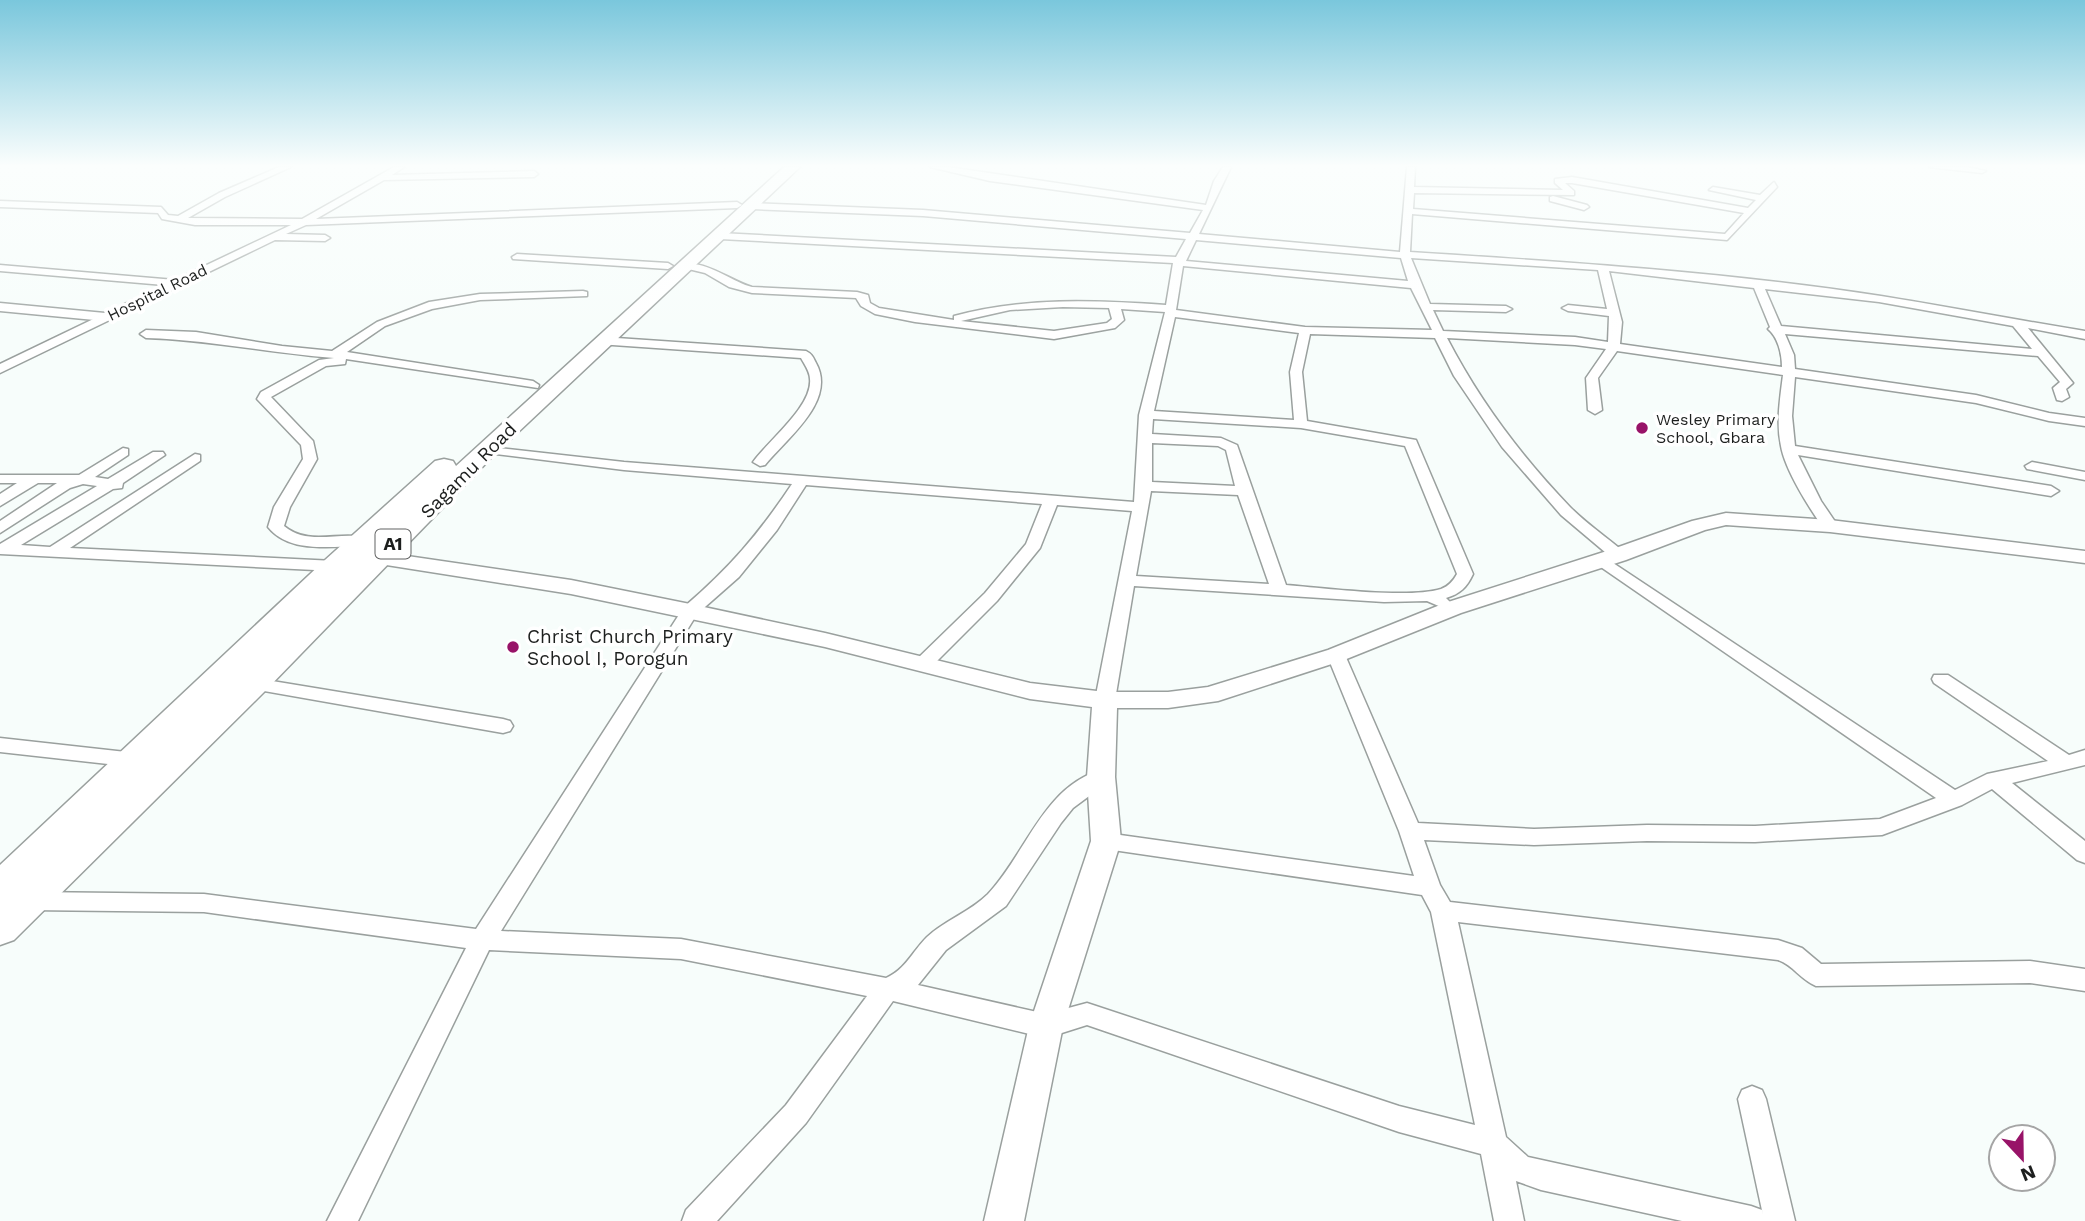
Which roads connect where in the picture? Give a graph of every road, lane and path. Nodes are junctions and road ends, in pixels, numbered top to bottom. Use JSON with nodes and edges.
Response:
{"nodes":[{"id":1,"x":300,"y":224,"type":"edge"},
{"id":2,"x":724,"y":224,"type":"edge"},
{"id":3,"x":730,"y":224,"type":"edge"},
{"id":4,"x":1047,"y":224,"type":"edge"},
{"id":5,"x":1200,"y":224,"type":"edge"},
{"id":6,"x":1407,"y":224,"type":"edge"},
{"id":7,"x":1554,"y":224,"type":"edge"},
{"id":8,"x":1587,"y":224,"type":"edge"},
{"id":9,"x":1738,"y":224,"type":"edge"},
{"id":10,"x":1588,"y":227,"type":"junction"},
{"id":11,"x":720,"y":236,"type":"junction"},
{"id":12,"x":270,"y":237,"type":"junction"},
{"id":13,"x":325,"y":237,"type":"dead end"},
{"id":14,"x":1193,"y":237,"type":"junction"},
{"id":15,"x":1405,"y":256,"type":"junction"},
{"id":16,"x":517,"y":257,"type":"dead end"},
{"id":17,"x":1179,"y":261,"type":"junction"},
{"id":18,"x":676,"y":266,"type":"junction"},
{"id":19,"x":1603,"y":267,"type":"junction"},
{"id":20,"x":0,"y":268,"type":"edge"},
{"id":21,"x":173,"y":283,"type":"junction"},
{"id":22,"x":1757,"y":284,"type":"junction"},
{"id":23,"x":1415,"y":285,"type":"junction"},
{"id":24,"x":583,"y":294,"type":"dead end"},
{"id":25,"x":1114,"y":305,"type":"junction"},
{"id":26,"x":0,"y":307,"type":"edge"},
{"id":27,"x":1428,"y":307,"type":"junction"},
{"id":28,"x":1506,"y":309,"type":"dead end"},
{"id":29,"x":1568,"y":309,"type":"dead end"},
{"id":30,"x":1170,"y":311,"type":"junction"},
{"id":31,"x":1614,"y":313,"type":"junction"},
{"id":32,"x":105,"y":317,"type":"junction"},
{"id":33,"x":947,"y":321,"type":"junction"},
{"id":34,"x":2016,"y":322,"type":"junction"},
{"id":35,"x":1774,"y":329,"type":"junction"},
{"id":36,"x":1305,"y":330,"type":"junction"},
{"id":37,"x":146,"y":334,"type":"dead end"},
{"id":38,"x":1439,"y":335,"type":"junction"},
{"id":39,"x":2085,"y":335,"type":"edge"},
{"id":40,"x":602,"y":341,"type":"junction"},
{"id":41,"x":1614,"y":347,"type":"junction"},
{"id":42,"x":2042,"y":353,"type":"junction"},
{"id":43,"x":327,"y":357,"type":"junction"},
{"id":44,"x":0,"y":369,"type":"edge"},
{"id":45,"x":1789,"y":373,"type":"junction"},
{"id":46,"x":533,"y":385,"type":"junction"},
{"id":47,"x":2062,"y":397,"type":"dead end"},
{"id":48,"x":1595,"y":410,"type":"dead end"},
{"id":49,"x":1146,"y":415,"type":"junction"},
{"id":50,"x":2085,"y":422,"type":"edge"},
{"id":51,"x":1301,"y":424,"type":"junction"},
{"id":52,"x":1144,"y":438,"type":"junction"},
{"id":53,"x":487,"y":449,"type":"junction"},
{"id":54,"x":1788,"y":449,"type":"junction"},
{"id":55,"x":123,"y":452,"type":"dead end"},
{"id":56,"x":158,"y":456,"type":"dead end"},
{"id":57,"x":195,"y":458,"type":"dead end"},
{"id":58,"x":760,"y":462,"type":"dead end"},
{"id":59,"x":2032,"y":466,"type":"dead end"},
{"id":60,"x":2085,"y":476,"type":"edge"},
{"id":61,"x":37,"y":477,"type":"junction"},
{"id":62,"x":0,"y":479,"type":"edge"},
{"id":63,"x":82,"y":479,"type":"junction"},
{"id":64,"x":801,"y":481,"type":"junction"},
{"id":65,"x":112,"y":485,"type":"junction"},
{"id":66,"x":1144,"y":486,"type":"junction"},
{"id":67,"x":152,"y":488,"type":"junction"},
{"id":68,"x":1244,"y":491,"type":"junction"},
{"id":69,"x":2052,"y":491,"type":"dead end"},
{"id":70,"x":409,"y":499,"type":"junction"},
{"id":71,"x":438,"y":499,"type":"junction"},
{"id":72,"x":0,"y":500,"type":"edge"},
{"id":73,"x":1051,"y":501,"type":"junction"},
{"id":74,"x":1141,"y":507,"type":"junction"},
{"id":75,"x":1830,"y":526,"type":"junction"},
{"id":76,"x":0,"y":528,"type":"edge"},
{"id":77,"x":2,"y":549,"type":"edge"},
{"id":78,"x":371,"y":550,"type":"junction"},
{"id":79,"x":51,"y":554,"type":"junction"},
{"id":80,"x":2085,"y":557,"type":"edge"},
{"id":81,"x":1609,"y":558,"type":"junction"},
{"id":82,"x":335,"y":566,"type":"junction"},
{"id":83,"x":1125,"y":580,"type":"junction"},
{"id":84,"x":1280,"y":591,"type":"junction"},
{"id":85,"x":1430,"y":596,"type":"junction"},
{"id":86,"x":1453,"y":608,"type":"junction"},
{"id":87,"x":690,"y":611,"type":"junction"},
{"id":88,"x":1336,"y":655,"type":"junction"},
{"id":89,"x":923,"y":664,"type":"junction"},
{"id":90,"x":1941,"y":679,"type":"dead end"},
{"id":91,"x":254,"y":684,"type":"junction"},
{"id":92,"x":1105,"y":700,"type":"junction"},
{"id":93,"x":503,"y":726,"type":"dead end"},
{"id":94,"x":0,"y":745,"type":"edge"},
{"id":95,"x":135,"y":760,"type":"junction"},
{"id":96,"x":2076,"y":760,"type":"edge"},
{"id":97,"x":1101,"y":777,"type":"junction"},
{"id":98,"x":1994,"y":779,"type":"junction"},
{"id":99,"x":1954,"y":800,"type":"junction"},
{"id":100,"x":1410,"y":831,"type":"junction"},
{"id":101,"x":1106,"y":841,"type":"junction"},
{"id":102,"x":2085,"y":854,"type":"edge"},
{"id":103,"x":1429,"y":887,"type":"junction"},
{"id":104,"x":0,"y":889,"type":"edge"},
{"id":105,"x":27,"y":901,"type":"junction"},
{"id":106,"x":1443,"y":911,"type":"junction"},
{"id":107,"x":0,"y":928,"type":"edge"},
{"id":108,"x":482,"y":940,"type":"junction"},
{"id":109,"x":2085,"y":980,"type":"edge"},
{"id":110,"x":887,"y":989,"type":"junction"},
{"id":111,"x":1046,"y":1026,"type":"junction"},
{"id":112,"x":1752,"y":1099,"type":"dead end"},
{"id":113,"x":1492,"y":1143,"type":"junction"},
{"id":114,"x":342,"y":1221,"type":"edge"},
{"id":115,"x":697,"y":1221,"type":"edge"},
{"id":116,"x":1004,"y":1221,"type":"edge"},
{"id":117,"x":1509,"y":1221,"type":"edge"},
{"id":118,"x":1751,"y":1221,"type":"edge"},
{"id":119,"x":1780,"y":1221,"type":"edge"}],
"edges":[{"from":1,"to":12,"type":"street","name":"Hospital Road"},
{"from":2,"to":18,"type":"highway","name":"Sagamu Road","number":"A1"},
{"from":3,"to":11,"type":"highway","name":"Sagamu Road","number":"A1"},
{"from":4,"to":14,"type":"street","name":"Hospital Road"},
{"from":5,"to":14,"type":"street"},
{"from":6,"to":15,"type":"street"},
{"from":7,"to":10,"type":"street"},
{"from":8,"to":10,"type":"street"},
{"from":9,"to":10,"type":"street"},
{"from":11,"to":17,"type":"street"},
{"from":11,"to":18,"type":"highway","name":"Sagamu Road","number":"A1"},
{"from":12,"to":13,"type":"street"},
{"from":12,"to":21,"type":"street","name":"Hospital Road"},
{"from":14,"to":15,"type":"street","name":"Hospital Road"},
{"from":14,"to":17,"type":"street"},
{"from":15,"to":19,"type":"street","name":"Hospital Road"},
{"from":15,"to":23,"type":"street"},
{"from":16,"to":18,"type":"street"},
{"from":17,"to":23,"type":"street"},
{"from":17,"to":30,"type":"street"},
{"from":18,"to":33,"type":"street"},
{"from":18,"to":40,"type":"highway","name":"Sagamu Road","number":"A1"},
{"from":18,"to":46,"type":"highway","name":"Sagamu Road","number":"A1"},
{"from":19,"to":22,"type":"street","name":"Hospital Road"},
{"from":19,"to":31,"type":"street"},
{"from":20,"to":21,"type":"street"},
{"from":21,"to":32,"type":"street","name":"Hospital Road"},
{"from":22,"to":34,"type":"street","name":"Hospital Road"},
{"from":22,"to":35,"type":"street"},
{"from":23,"to":27,"type":"street"},
{"from":24,"to":43,"type":"street"},
{"from":25,"to":30,"type":"street"},
{"from":25,"to":33,"type":"street"},
{"from":25,"to":33,"type":"street"},
{"from":26,"to":32,"type":"street"},
{"from":27,"to":28,"type":"street"},
{"from":27,"to":38,"type":"street"},
{"from":29,"to":31,"type":"street"},
{"from":30,"to":36,"type":"street"},
{"from":30,"to":49,"type":"street"},
{"from":31,"to":41,"type":"street"},
{"from":32,"to":44,"type":"street","name":"Hospital Road"},
{"from":34,"to":39,"type":"street","name":"Hospital Road"},
{"from":34,"to":42,"type":"street"},
{"from":35,"to":42,"type":"street"},
{"from":35,"to":45,"type":"street"},
{"from":36,"to":38,"type":"street"},
{"from":36,"to":51,"type":"street"},
{"from":37,"to":43,"type":"street"},
{"from":38,"to":41,"type":"street"},
{"from":38,"to":81,"type":"street"},
{"from":40,"to":53,"type":"highway","name":"Sagamu Road","number":"A1"},
{"from":40,"to":58,"type":"street"},
{"from":41,"to":45,"type":"street"},
{"from":41,"to":48,"type":"street"},
{"from":42,"to":47,"type":"street"},
{"from":43,"to":46,"type":"street"},
{"from":43,"to":78,"type":"street"},
{"from":45,"to":50,"type":"street"},
{"from":45,"to":54,"type":"street"},
{"from":46,"to":70,"type":"highway","name":"Sagamu Road","number":"A1"},
{"from":49,"to":51,"type":"street"},
{"from":49,"to":52,"type":"street"},
{"from":51,"to":85,"type":"street"},
{"from":52,"to":66,"type":"street"},
{"from":52,"to":68,"type":"street"},
{"from":53,"to":64,"type":"street"},
{"from":53,"to":71,"type":"highway","name":"Sagamu Road","number":"A1"},
{"from":54,"to":69,"type":"street"},
{"from":54,"to":75,"type":"street"},
{"from":55,"to":63,"type":"street"},
{"from":56,"to":65,"type":"street"},
{"from":57,"to":67,"type":"street"},
{"from":59,"to":60,"type":"street"},
{"from":61,"to":62,"type":"street"},
{"from":61,"to":63,"type":"street"},
{"from":61,"to":72,"type":"street"},
{"from":63,"to":65,"type":"street"},
{"from":63,"to":76,"type":"street"},
{"from":64,"to":73,"type":"street"},
{"from":64,"to":87,"type":"street"},
{"from":65,"to":67,"type":"street"},
{"from":65,"to":77,"type":"street"},
{"from":66,"to":68,"type":"street"},
{"from":66,"to":74,"type":"street"},
{"from":67,"to":79,"type":"street"},
{"from":68,"to":84,"type":"street"},
{"from":70,"to":71,"type":"highway"},
{"from":70,"to":78,"type":"highway","name":"Sagamu Road","number":"A1"},
{"from":71,"to":78,"type":"highway","name":"Sagamu Road","number":"A1"},
{"from":73,"to":74,"type":"street"},
{"from":73,"to":89,"type":"street"},
{"from":74,"to":83,"type":"street"},
{"from":75,"to":80,"type":"street"},
{"from":75,"to":81,"type":"street"},
{"from":77,"to":79,"type":"street"},
{"from":78,"to":82,"type":"highway","name":"Sagamu Road","number":"A1"},
{"from":78,"to":87,"type":"street"},
{"from":78,"to":91,"type":"highway","name":"Sagamu Road","number":"A1"},
{"from":79,"to":82,"type":"street"},
{"from":81,"to":86,"type":"street"},
{"from":81,"to":99,"type":"street"},
{"from":82,"to":95,"type":"highway","name":"Sagamu Road","number":"A1"},
{"from":83,"to":84,"type":"street"},
{"from":83,"to":92,"type":"street"},
{"from":84,"to":85,"type":"street"},
{"from":85,"to":86,"type":"street"},
{"from":86,"to":88,"type":"street"},
{"from":87,"to":89,"type":"street"},
{"from":87,"to":108,"type":"street"},
{"from":88,"to":92,"type":"street"},
{"from":88,"to":100,"type":"street"},
{"from":89,"to":92,"type":"street"},
{"from":90,"to":96,"type":"street"},
{"from":91,"to":93,"type":"street"},
{"from":91,"to":105,"type":"highway","name":"Sagamu Road","number":"A1"},
{"from":92,"to":97,"type":"street"},
{"from":94,"to":95,"type":"street"},
{"from":95,"to":104,"type":"highway","name":"Sagamu Road","number":"A1"},
{"from":96,"to":98,"type":"street"},
{"from":97,"to":101,"type":"street"},
{"from":97,"to":110,"type":"street"},
{"from":98,"to":99,"type":"street"},
{"from":98,"to":102,"type":"street"},
{"from":99,"to":100,"type":"street"},
{"from":100,"to":103,"type":"street"},
{"from":101,"to":103,"type":"street"},
{"from":101,"to":111,"type":"street"},
{"from":103,"to":106,"type":"street"},
{"from":105,"to":107,"type":"highway","name":"Sagamu Road","number":"A1"},
{"from":105,"to":108,"type":"street"},
{"from":106,"to":109,"type":"street"},
{"from":106,"to":113,"type":"street"},
{"from":108,"to":110,"type":"street"},
{"from":108,"to":114,"type":"street"},
{"from":110,"to":111,"type":"street"},
{"from":110,"to":115,"type":"street"},
{"from":111,"to":113,"type":"street"},
{"from":111,"to":116,"type":"street"},
{"from":112,"to":119,"type":"street"},
{"from":113,"to":117,"type":"street"},
{"from":113,"to":118,"type":"street"}]}
